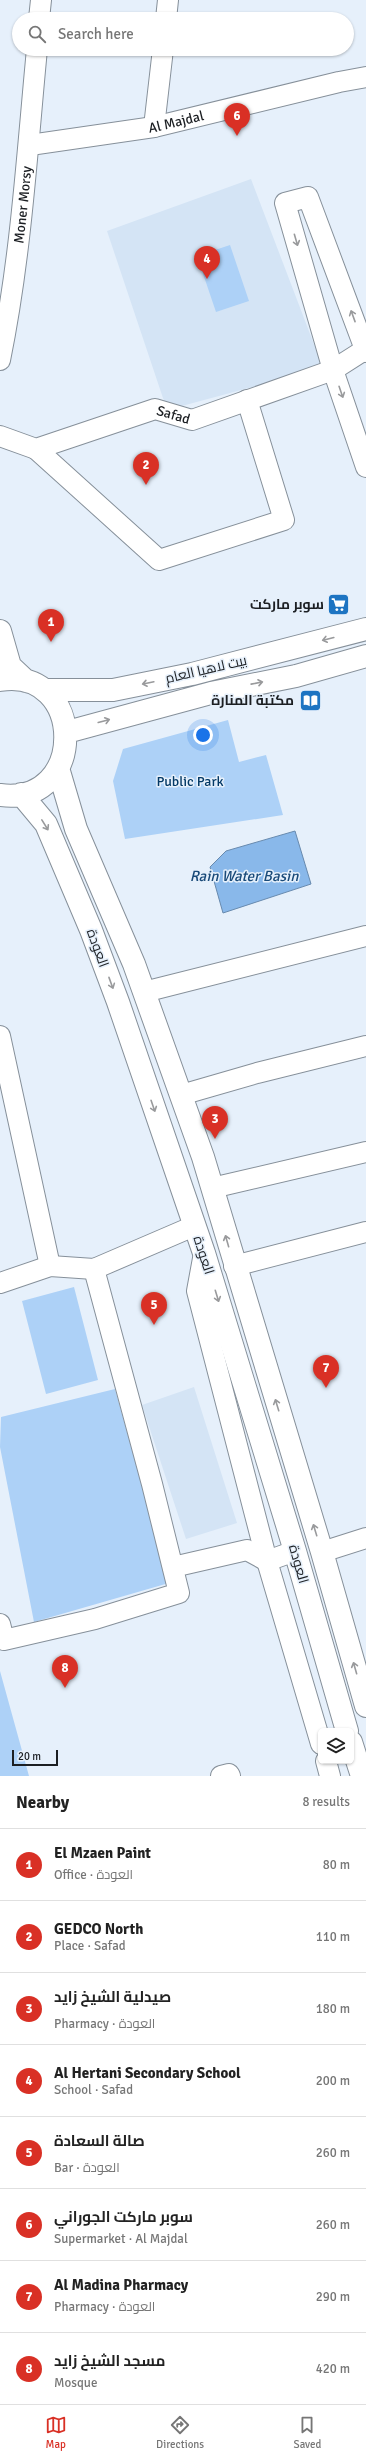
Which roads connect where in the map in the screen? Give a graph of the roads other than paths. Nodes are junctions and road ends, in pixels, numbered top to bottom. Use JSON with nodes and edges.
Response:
{"nodes":[{"id":1,"x":41,"y":0,"type":"edge"},
{"id":2,"x":168,"y":0,"type":"edge"},
{"id":3,"x":40,"y":12,"type":"edge"},
{"id":4,"x":167,"y":12,"type":"edge"},
{"id":5,"x":36,"y":56,"type":"edge"},
{"id":6,"x":162,"y":56,"type":"edge"},
{"id":7,"x":366,"y":77,"type":"edge"},
{"id":8,"x":154,"y":127,"type":"junction"},
{"id":9,"x":30,"y":145,"type":"junction"},
{"id":10,"x":366,"y":350,"type":"edge"},
{"id":11,"x":0,"y":360,"type":"edge"},
{"id":12,"x":334,"y":370,"type":"junction"},
{"id":13,"x":247,"y":400,"type":"junction"},
{"id":14,"x":0,"y":436,"type":"edge"},
{"id":15,"x":36,"y":449,"type":"junction"},
{"id":16,"x":366,"y":467,"type":"edge"},
{"id":17,"x":366,"y":629,"type":"edge"},
{"id":18,"x":0,"y":631,"type":"edge"},
{"id":19,"x":366,"y":656,"type":"edge"},
{"id":20,"x":0,"y":680,"type":"edge"},
{"id":21,"x":35,"y":686,"type":"junction"},
{"id":22,"x":67,"y":732,"type":"junction"},
{"id":23,"x":58,"y":768,"type":"junction"},
{"id":24,"x":10,"y":795,"type":"edge"},
{"id":25,"x":366,"y":936,"type":"edge"},
{"id":26,"x":144,"y":992,"type":"junction"},
{"id":27,"x":0,"y":1036,"type":"edge"},
{"id":28,"x":366,"y":1046,"type":"edge"},
{"id":29,"x":181,"y":1096,"type":"junction"},
{"id":30,"x":366,"y":1152,"type":"edge"},
{"id":31,"x":212,"y":1188,"type":"junction"},
{"id":32,"x":194,"y":1226,"type":"junction"},
{"id":33,"x":366,"y":1232,"type":"edge"},
{"id":34,"x":204,"y":1253,"type":"junction"},
{"id":35,"x":50,"y":1266,"type":"junction"},
{"id":36,"x":234,"y":1266,"type":"junction"},
{"id":37,"x":94,"y":1269,"type":"junction"},
{"id":38,"x":0,"y":1283,"type":"edge"},
{"id":39,"x":366,"y":1538,"type":"edge"},
{"id":40,"x":295,"y":1550,"type":"junction"},
{"id":41,"x":322,"y":1552,"type":"junction"},
{"id":42,"x":267,"y":1561,"type":"junction"},
{"id":43,"x":173,"y":1567,"type":"junction"},
{"id":44,"x":0,"y":1624,"type":"edge"},
{"id":45,"x":366,"y":1706,"type":"edge"},
{"id":46,"x":346,"y":1728,"type":"edge"},
{"id":47,"x":318,"y":1734,"type":"edge"},
{"id":48,"x":354,"y":1751,"type":"edge"},
{"id":49,"x":327,"y":1764,"type":"edge"},
{"id":50,"x":222,"y":1776,"type":"edge"},
{"id":51,"x":230,"y":1776,"type":"edge"},
{"id":52,"x":330,"y":1776,"type":"edge"},
{"id":53,"x":362,"y":1776,"type":"edge"}],
"edges":[{"from":1,"to":3,"type":"street"},
{"from":2,"to":4,"type":"street"},
{"from":5,"to":9,"type":"street","name":"Moner Morsy"},
{"from":6,"to":8,"type":"street"},
{"from":7,"to":8,"type":"street","name":"Al Majdal"},
{"from":8,"to":9,"type":"street","name":"Al Majdal"},
{"from":9,"to":11,"type":"street","name":"Moner Morsy"},
{"from":10,"to":12,"type":"street","name":"Safad"},
{"from":10,"to":12,"type":"street","one_way":true},
{"from":12,"to":13,"type":"street","name":"Safad"},
{"from":12,"to":16,"type":"street","one_way":true},
{"from":13,"to":15,"type":"street","name":"Safad"},
{"from":13,"to":15,"type":"street"},
{"from":14,"to":15,"type":"street"},
{"from":17,"to":21,"type":"main road","name":"بيت لاهيا العام","one_way":true},
{"from":18,"to":21,"type":"main road"},
{"from":22,"to":19,"type":"main road","name":"بيت لاهيا العام","one_way":true},
{"from":20,"to":21,"type":"main road","name":"بيت لاهيا العام"},
{"from":21,"to":22,"type":"main road"},
{"from":22,"to":23,"type":"main road"},
{"from":23,"to":24,"type":"main road"},
{"from":23,"to":26,"type":"main road","name":"العودة"},
{"from":24,"to":32,"type":"main road","name":"العودة","one_way":true},
{"from":25,"to":26,"type":"street"},
{"from":26,"to":29,"type":"main road","name":"العودة"},
{"from":27,"to":35,"type":"street"},
{"from":28,"to":29,"type":"street"},
{"from":29,"to":31,"type":"main road","name":"العودة"},
{"from":30,"to":31,"type":"street"},
{"from":36,"to":31,"type":"main road","name":"العودة","one_way":true},
{"from":32,"to":34,"type":"main road","name":"العودة"},
{"from":32,"to":37,"type":"street"},
{"from":33,"to":36,"type":"street"},
{"from":34,"to":40,"type":"main road","name":"العودة","one_way":true},
{"from":34,"to":42,"type":"street"},
{"from":35,"to":37,"type":"street"},
{"from":35,"to":38,"type":"street"},
{"from":41,"to":36,"type":"main road","name":"العودة","one_way":true},
{"from":37,"to":43,"type":"street"},
{"from":39,"to":41,"type":"street"},
{"from":40,"to":42,"type":"street"},
{"from":40,"to":46,"type":"main road","name":"العودة"},
{"from":45,"to":41,"type":"main road","name":"العودة","one_way":true},
{"from":42,"to":43,"type":"street"},
{"from":42,"to":47,"type":"street"},
{"from":43,"to":44,"type":"street"},
{"from":48,"to":53,"type":"main road"},
{"from":49,"to":52,"type":"street"},
{"from":50,"to":51,"type":"street"}]}
